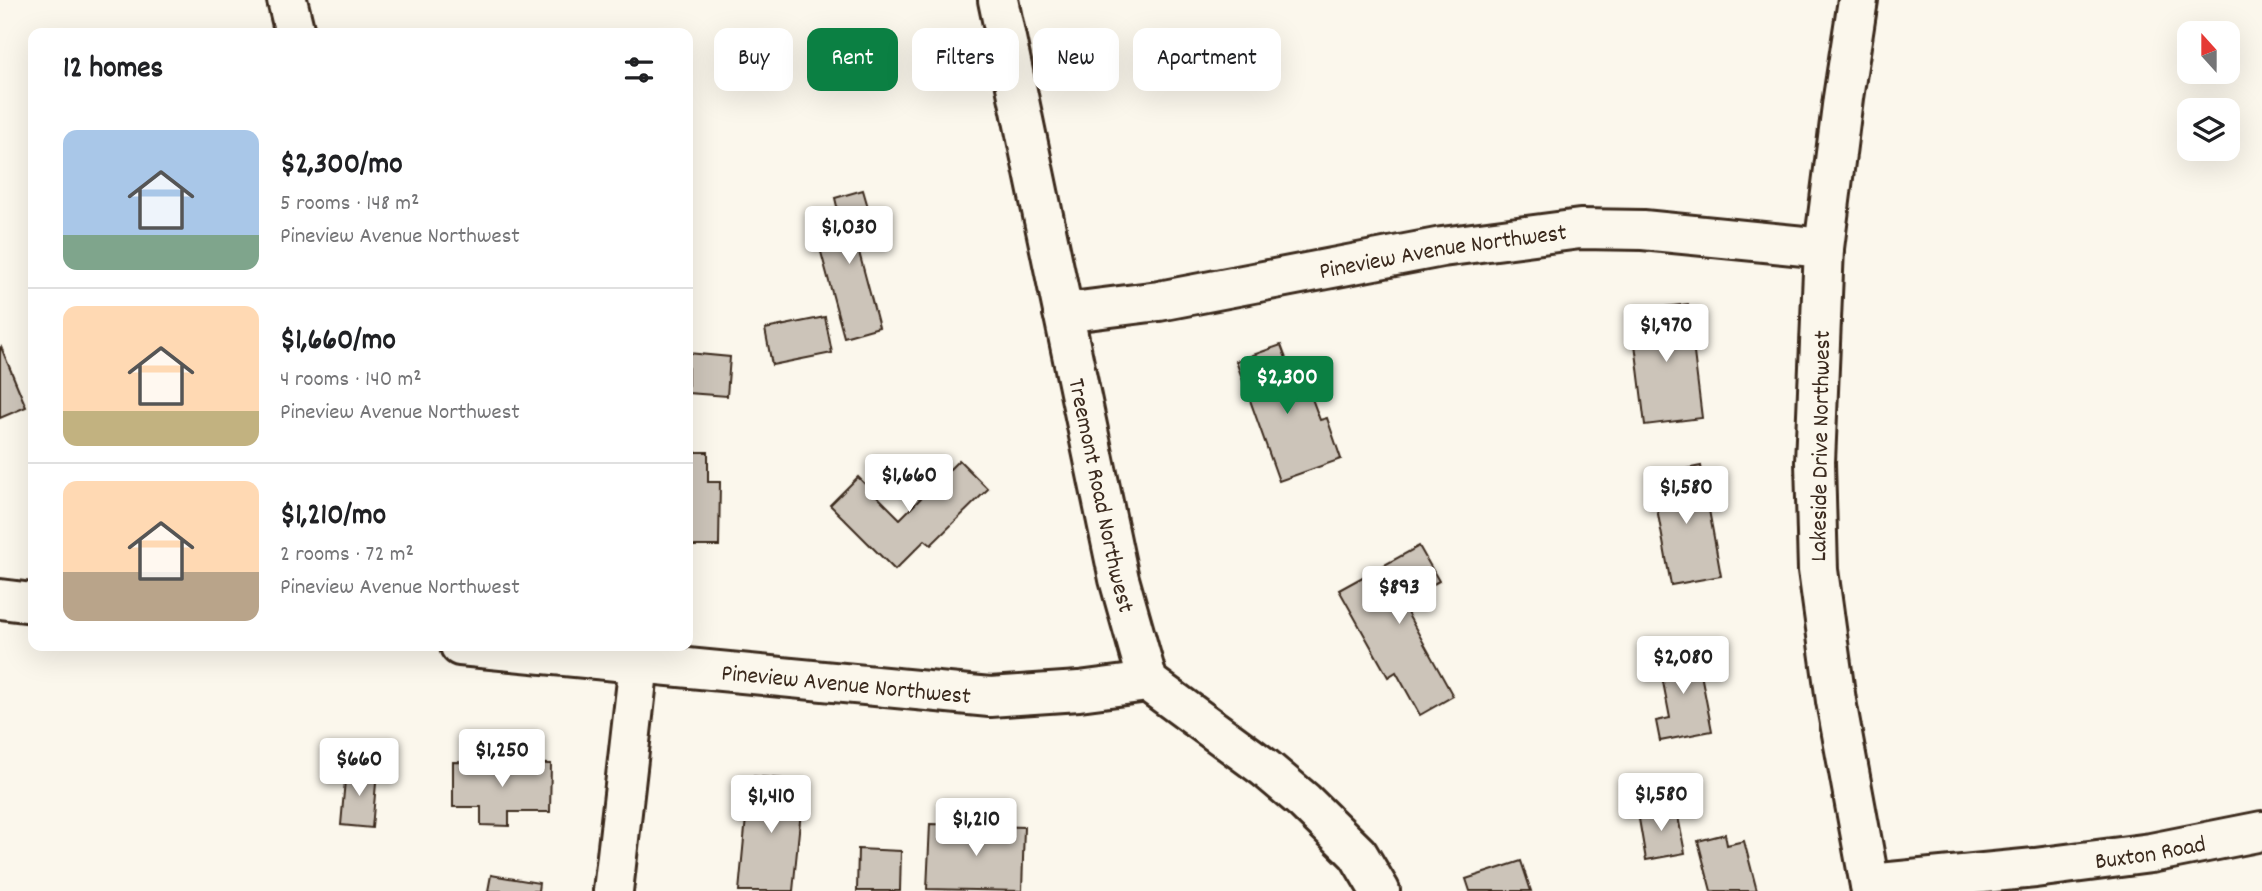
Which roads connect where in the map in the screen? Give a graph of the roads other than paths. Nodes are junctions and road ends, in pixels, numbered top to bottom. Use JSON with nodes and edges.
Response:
{"nodes":[{"id":1,"x":287,"y":0,"type":"edge"},
{"id":2,"x":998,"y":0,"type":"edge"},
{"id":3,"x":1858,"y":0,"type":"edge"},
{"id":4,"x":294,"y":28,"type":"edge"},
{"id":5,"x":1824,"y":248,"type":"junction"},
{"id":6,"x":1063,"y":313,"type":"junction"},
{"id":7,"x":0,"y":599,"type":"edge"},
{"id":8,"x":28,"y":602,"type":"edge"},
{"id":9,"x":513,"y":651,"type":"edge"},
{"id":10,"x":639,"y":663,"type":"junction"},
{"id":11,"x":1148,"y":682,"type":"junction"},
{"id":12,"x":2262,"y":831,"type":"edge"},
{"id":13,"x":1870,"y":887,"type":"edge"},
{"id":14,"x":613,"y":891,"type":"edge"},
{"id":15,"x":1380,"y":891,"type":"edge"}],
"edges":[{"from":1,"to":4,"type":"street"},
{"from":2,"to":6,"type":"street","name":"Treemont Road Northwest"},
{"from":3,"to":5,"type":"street","name":"Lakeside Drive Northwest"},
{"from":5,"to":6,"type":"street","name":"Pineview Avenue Northwest"},
{"from":5,"to":13,"type":"street","name":"Lakeside Drive Northwest"},
{"from":6,"to":11,"type":"street","name":"Treemont Road Northwest"},
{"from":7,"to":8,"type":"street"},
{"from":9,"to":10,"type":"street","name":"Pineview Avenue Northwest"},
{"from":10,"to":11,"type":"street","name":"Pineview Avenue Northwest"},
{"from":10,"to":14,"type":"street"},
{"from":11,"to":15,"type":"street"},
{"from":12,"to":13,"type":"street","name":"Buxton Road"}]}
